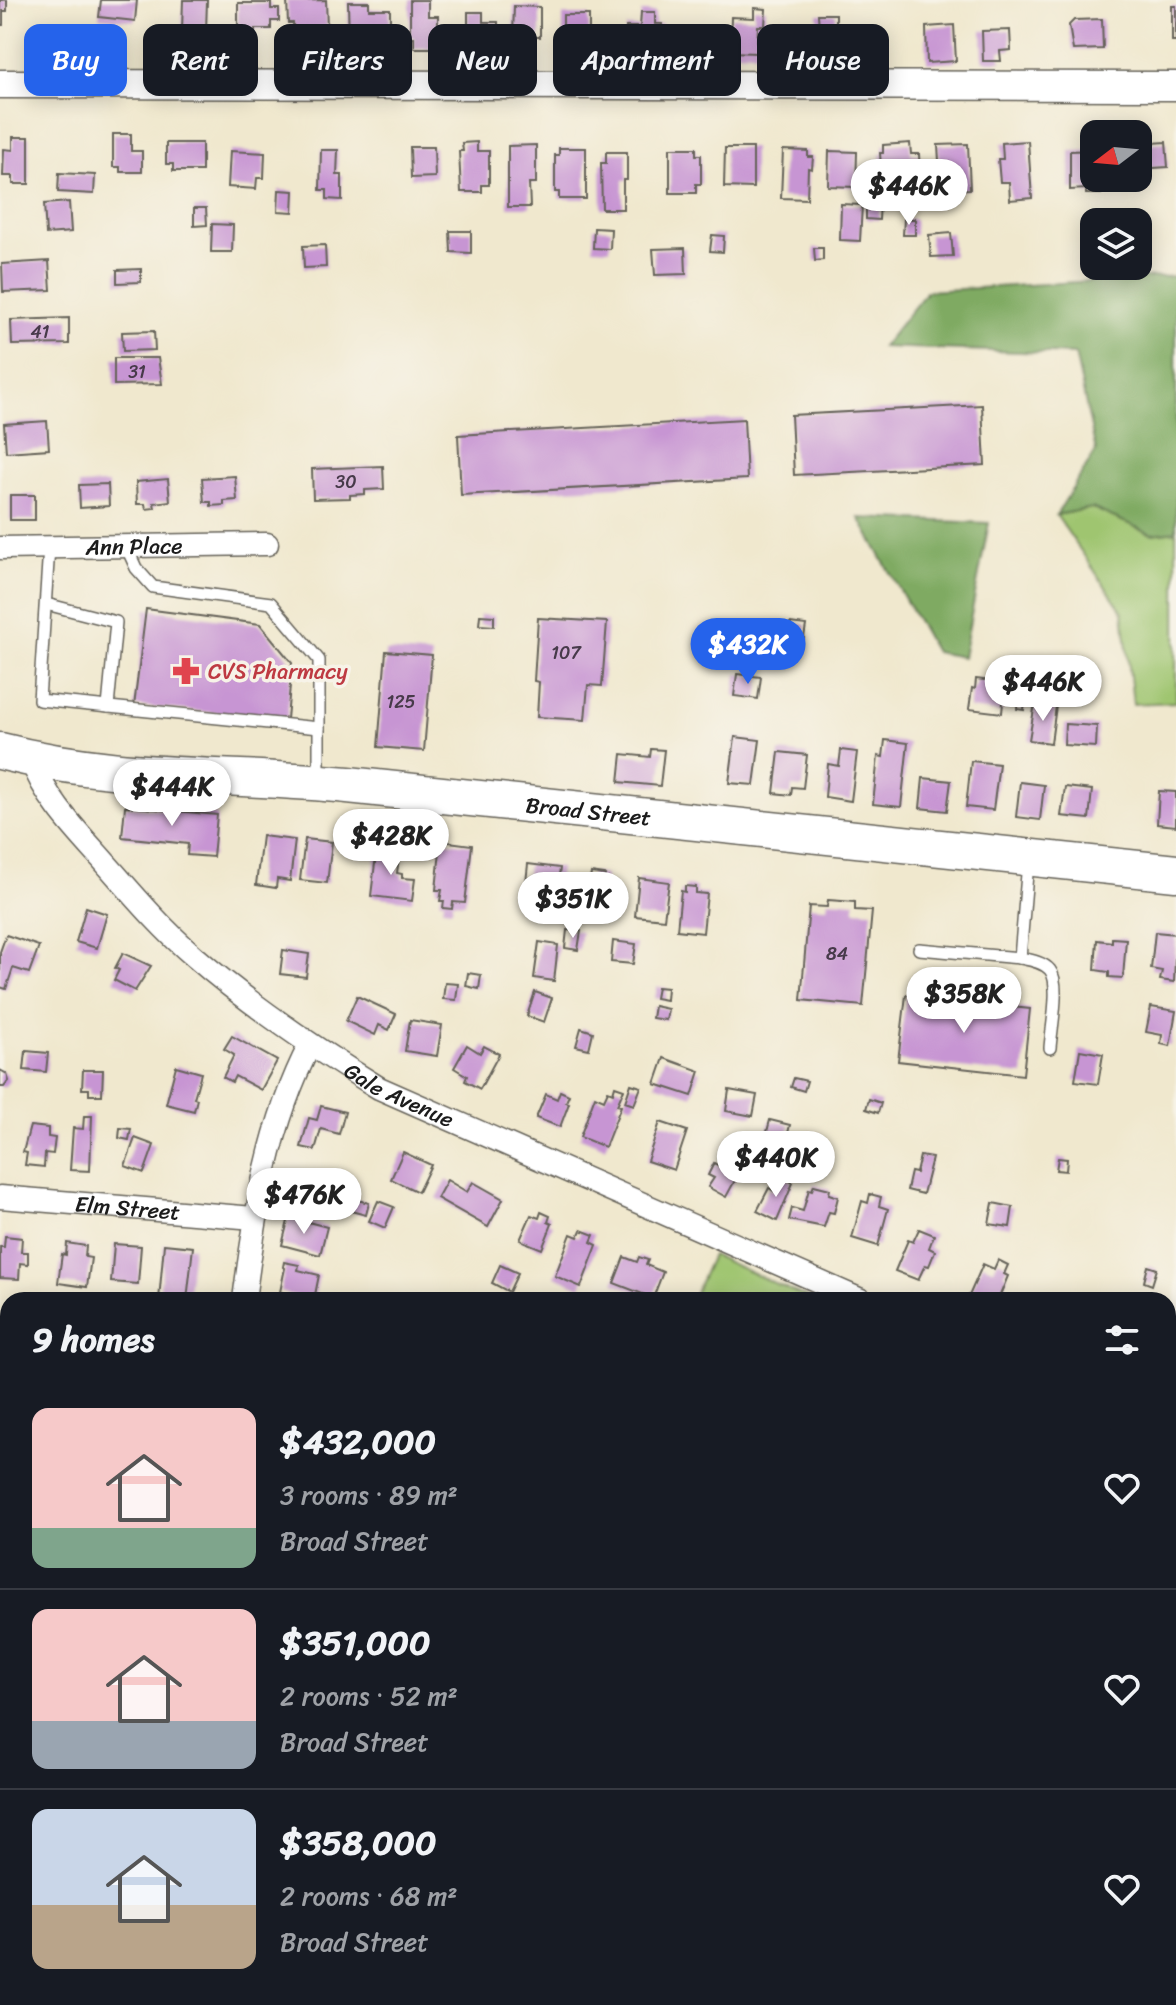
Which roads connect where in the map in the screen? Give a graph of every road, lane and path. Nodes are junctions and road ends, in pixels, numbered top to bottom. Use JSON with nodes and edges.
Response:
{"nodes":[{"id":1,"x":0,"y":84,"type":"edge"},
{"id":2,"x":1176,"y":86,"type":"edge"},
{"id":3,"x":267,"y":544,"type":"dead end"},
{"id":4,"x":126,"y":546,"type":"junction"},
{"id":5,"x":49,"y":547,"type":"junction"},
{"id":6,"x":0,"y":548,"type":"edge"},
{"id":7,"x":46,"y":604,"type":"junction"},
{"id":8,"x":108,"y":707,"type":"junction"},
{"id":9,"x":319,"y":728,"type":"junction"},
{"id":10,"x":15,"y":755,"type":"edge"},
{"id":11,"x":319,"y":782,"type":"junction"},
{"id":12,"x":1028,"y":857,"type":"junction"},
{"id":13,"x":1176,"y":873,"type":"edge"},
{"id":14,"x":919,"y":949,"type":"dead end"},
{"id":15,"x":1020,"y":958,"type":"junction"},
{"id":16,"x":310,"y":1045,"type":"junction"},
{"id":17,"x":1050,"y":1048,"type":"dead end"},
{"id":18,"x":0,"y":1197,"type":"edge"},
{"id":19,"x":254,"y":1218,"type":"junction"},
{"id":20,"x":245,"y":1292,"type":"edge"},
{"id":21,"x":843,"y":1292,"type":"edge"}],
"edges":[{"from":1,"to":2,"type":"street"},
{"from":3,"to":4,"type":"street","name":"Ann Place"},
{"from":4,"to":5,"type":"street","name":"Ann Place"},
{"from":4,"to":9,"type":"lane"},
{"from":5,"to":6,"type":"street","name":"Ann Place"},
{"from":5,"to":7,"type":"lane"},
{"from":7,"to":8,"type":"lane"},
{"from":7,"to":8,"type":"lane"},
{"from":8,"to":9,"type":"lane"},
{"from":9,"to":11,"type":"lane"},
{"from":10,"to":11,"type":"main road","name":"Broad Street"},
{"from":10,"to":16,"type":"street","name":"Gale Avenue"},
{"from":11,"to":12,"type":"main road","name":"Broad Street"},
{"from":12,"to":13,"type":"main road","name":"Broad Street"},
{"from":12,"to":15,"type":"lane"},
{"from":14,"to":15,"type":"lane"},
{"from":15,"to":17,"type":"lane"},
{"from":16,"to":19,"type":"street"},
{"from":16,"to":21,"type":"street","name":"Gale Avenue"},
{"from":18,"to":19,"type":"street","name":"Elm Street"},
{"from":19,"to":20,"type":"street"}]}
